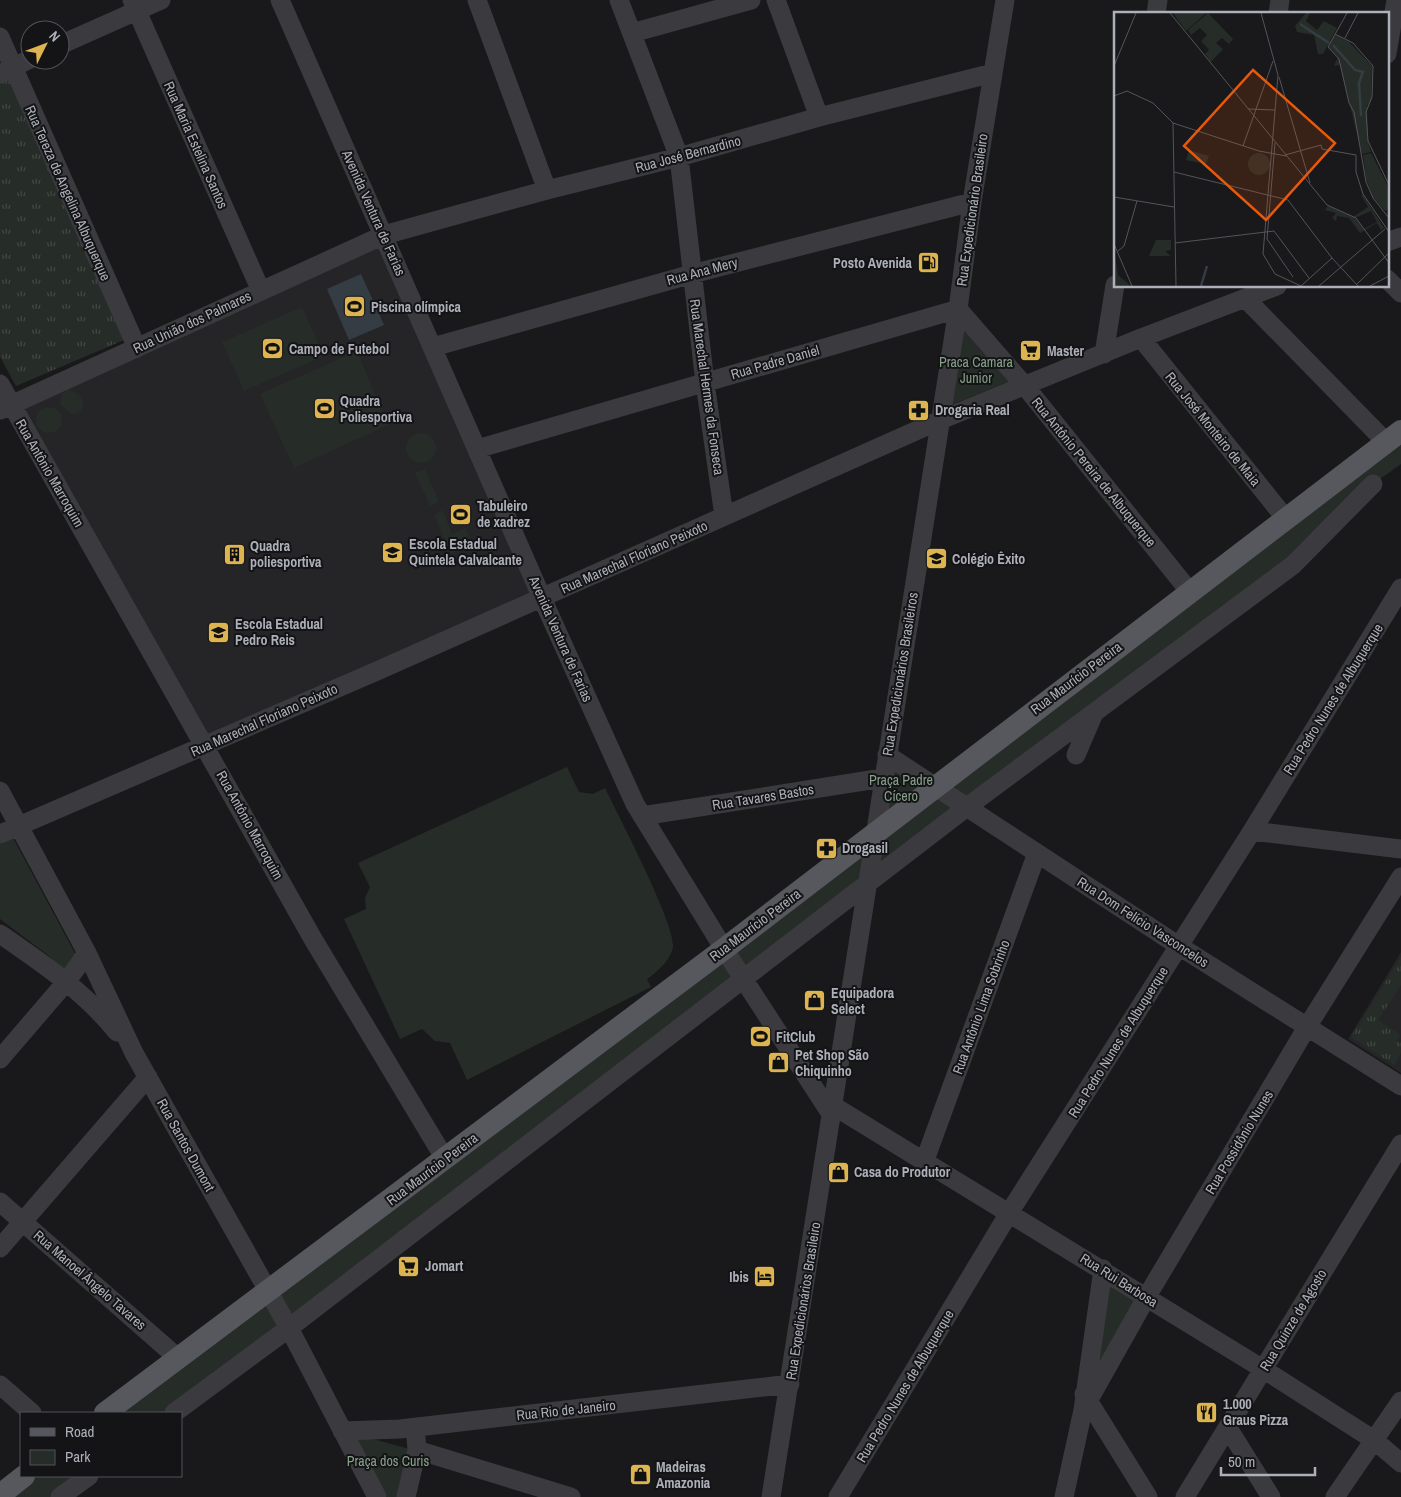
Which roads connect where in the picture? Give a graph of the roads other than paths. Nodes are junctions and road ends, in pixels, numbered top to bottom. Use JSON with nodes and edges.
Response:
{"nodes":[{"id":1,"x":161,"y":0,"type":"edge"},
{"id":2,"x":280,"y":0,"type":"edge"},
{"id":3,"x":477,"y":0,"type":"edge"},
{"id":4,"x":619,"y":0,"type":"edge"},
{"id":5,"x":751,"y":0,"type":"edge"},
{"id":6,"x":776,"y":0,"type":"edge"},
{"id":7,"x":1005,"y":0,"type":"edge"},
{"id":8,"x":1396,"y":0,"type":"edge"},
{"id":9,"x":134,"y":5,"type":"edge"},
{"id":10,"x":632,"y":32,"type":"junction"},
{"id":11,"x":0,"y":37,"type":"edge"},
{"id":12,"x":70,"y":40,"type":"edge"},
{"id":13,"x":1388,"y":48,"type":"edge"},
{"id":14,"x":20,"y":64,"type":"edge"},
{"id":15,"x":6,"y":71,"type":"edge"},
{"id":16,"x":993,"y":73,"type":"junction"},
{"id":17,"x":819,"y":117,"type":"junction"},
{"id":18,"x":679,"y":157,"type":"junction"},
{"id":19,"x":547,"y":190,"type":"junction"},
{"id":20,"x":972,"y":202,"type":"junction"},
{"id":21,"x":384,"y":235,"type":"junction"},
{"id":22,"x":1401,"y":237,"type":"edge"},
{"id":23,"x":1388,"y":242,"type":"edge"},
{"id":24,"x":692,"y":274,"type":"junction"},
{"id":25,"x":1388,"y":281,"type":"edge"},
{"id":26,"x":1115,"y":288,"type":"edge"},
{"id":27,"x":1270,"y":288,"type":"edge"},
{"id":28,"x":261,"y":291,"type":"junction"},
{"id":29,"x":1401,"y":293,"type":"edge"},
{"id":30,"x":1240,"y":296,"type":"edge"},
{"id":31,"x":958,"y":309,"type":"junction"},
{"id":32,"x":1141,"y":338,"type":"junction"},
{"id":33,"x":433,"y":347,"type":"junction"},
{"id":34,"x":136,"y":348,"type":"junction"},
{"id":35,"x":1104,"y":354,"type":"junction"},
{"id":36,"x":705,"y":383,"type":"junction"},
{"id":37,"x":0,"y":384,"type":"edge"},
{"id":38,"x":1025,"y":386,"type":"junction"},
{"id":39,"x":6,"y":407,"type":"edge"},
{"id":40,"x":938,"y":420,"type":"junction"},
{"id":41,"x":1394,"y":437,"type":"edge"},
{"id":42,"x":477,"y":449,"type":"junction"},
{"id":43,"x":1373,"y":484,"type":"dead end"},
{"id":44,"x":724,"y":516,"type":"junction"},
{"id":45,"x":1286,"y":519,"type":"junction"},
{"id":46,"x":1401,"y":588,"type":"edge"},
{"id":47,"x":1190,"y":592,"type":"junction"},
{"id":48,"x":542,"y":598,"type":"junction"},
{"id":49,"x":1095,"y":712,"type":"junction"},
{"id":50,"x":206,"y":746,"type":"junction"},
{"id":51,"x":1076,"y":755,"type":"dead end"},
{"id":52,"x":887,"y":756,"type":"junction"},
{"id":53,"x":884,"y":778,"type":"junction"},
{"id":54,"x":935,"y":786,"type":"junction"},
{"id":55,"x":0,"y":791,"type":"edge"},
{"id":56,"x":967,"y":807,"type":"junction"},
{"id":57,"x":642,"y":816,"type":"junction"},
{"id":58,"x":19,"y":826,"type":"junction"},
{"id":59,"x":1252,"y":832,"type":"junction"},
{"id":60,"x":0,"y":834,"type":"edge"},
{"id":61,"x":874,"y":834,"type":"junction"},
{"id":62,"x":1401,"y":849,"type":"edge"},
{"id":63,"x":1037,"y":853,"type":"junction"},
{"id":64,"x":1401,"y":878,"type":"edge"},
{"id":65,"x":868,"y":884,"type":"junction"},
{"id":66,"x":0,"y":934,"type":"edge"},
{"id":67,"x":1179,"y":946,"type":"junction"},
{"id":68,"x":724,"y":949,"type":"junction"},
{"id":69,"x":87,"y":953,"type":"junction"},
{"id":70,"x":745,"y":979,"type":"junction"},
{"id":71,"x":66,"y":982,"type":"junction"},
{"id":72,"x":1308,"y":1027,"type":"junction"},
{"id":73,"x":134,"y":1053,"type":"junction"},
{"id":74,"x":0,"y":1059,"type":"edge"},
{"id":75,"x":803,"y":1068,"type":"junction"},
{"id":76,"x":838,"y":1070,"type":"junction"},
{"id":77,"x":148,"y":1077,"type":"junction"},
{"id":78,"x":1401,"y":1086,"type":"edge"},
{"id":79,"x":831,"y":1109,"type":"junction"},
{"id":80,"x":1401,"y":1144,"type":"edge"},
{"id":81,"x":445,"y":1159,"type":"junction"},
{"id":82,"x":925,"y":1160,"type":"junction"},
{"id":83,"x":0,"y":1202,"type":"edge"},
{"id":84,"x":1009,"y":1213,"type":"junction"},
{"id":85,"x":23,"y":1222,"type":"junction"},
{"id":86,"x":0,"y":1248,"type":"edge"},
{"id":87,"x":1103,"y":1269,"type":"junction"},
{"id":88,"x":269,"y":1292,"type":"junction"},
{"id":89,"x":1146,"y":1298,"type":"junction"},
{"id":90,"x":289,"y":1328,"type":"junction"},
{"id":91,"x":179,"y":1359,"type":"junction"},
{"id":92,"x":1263,"y":1369,"type":"junction"},
{"id":93,"x":790,"y":1384,"type":"junction"},
{"id":94,"x":0,"y":1385,"type":"edge"},
{"id":95,"x":1085,"y":1401,"type":"junction"},
{"id":96,"x":1401,"y":1401,"type":"edge"},
{"id":97,"x":31,"y":1412,"type":"edge"},
{"id":98,"x":106,"y":1412,"type":"edge"},
{"id":99,"x":175,"y":1412,"type":"edge"},
{"id":100,"x":416,"y":1427,"type":"junction"},
{"id":101,"x":1228,"y":1428,"type":"junction"},
{"id":102,"x":342,"y":1431,"type":"junction"},
{"id":103,"x":1374,"y":1440,"type":"junction"},
{"id":104,"x":417,"y":1450,"type":"junction"},
{"id":105,"x":1401,"y":1463,"type":"edge"},
{"id":106,"x":23,"y":1477,"type":"edge"},
{"id":107,"x":88,"y":1477,"type":"edge"},
{"id":108,"x":0,"y":1495,"type":"edge"},
{"id":109,"x":60,"y":1497,"type":"edge"},
{"id":110,"x":377,"y":1497,"type":"edge"},
{"id":111,"x":406,"y":1497,"type":"edge"},
{"id":112,"x":571,"y":1497,"type":"edge"},
{"id":113,"x":771,"y":1497,"type":"edge"},
{"id":114,"x":838,"y":1497,"type":"edge"},
{"id":115,"x":1064,"y":1497,"type":"edge"},
{"id":116,"x":1148,"y":1497,"type":"edge"},
{"id":117,"x":1185,"y":1497,"type":"edge"},
{"id":118,"x":1271,"y":1497,"type":"edge"},
{"id":119,"x":1335,"y":1497,"type":"edge"}],
"edges":[{"from":1,"to":9,"type":"street"},
{"from":2,"to":21,"type":"street","name":"Avenida Ventura de Farias"},
{"from":3,"to":19,"type":"street"},
{"from":4,"to":10,"type":"street","name":"Rua Marechal Hermes da Fonseca"},
{"from":5,"to":10,"type":"street"},
{"from":6,"to":17,"type":"street"},
{"from":7,"to":16,"type":"street","name":"Rua Expedicionário Brasileiro"},
{"from":8,"to":13,"type":"street"},
{"from":9,"to":12,"type":"street"},
{"from":9,"to":28,"type":"street","name":"Rua Maria Estelina Santos"},
{"from":10,"to":18,"type":"street","name":"Rua Marechal Hermes da Fonseca"},
{"from":11,"to":15,"type":"street","name":"Rua Tereza de Angelina Albuquerque"},
{"from":14,"to":15,"type":"street"},
{"from":15,"to":34,"type":"street","name":"Rua Tereza de Angelina Albuquerque"},
{"from":16,"to":17,"type":"street","name":"Rua José Bernardino"},
{"from":16,"to":20,"type":"street","name":"Rua Expedicionário Brasileiro"},
{"from":17,"to":18,"type":"street","name":"Rua José Bernardino"},
{"from":18,"to":19,"type":"street","name":"Rua José Bernardino"},
{"from":18,"to":24,"type":"street","name":"Rua Marechal Hermes da Fonseca"},
{"from":19,"to":21,"type":"street","name":"Rua José Bernardino"},
{"from":20,"to":24,"type":"street","name":"Rua Ana Mery"},
{"from":20,"to":31,"type":"street","name":"Rua Expedicionário Brasileiro"},
{"from":21,"to":28,"type":"street","name":"Rua União dos Palmares"},
{"from":21,"to":33,"type":"street","name":"Avenida Ventura de Farias"},
{"from":22,"to":23,"type":"street"},
{"from":24,"to":33,"type":"street","name":"Rua Ana Mery"},
{"from":24,"to":36,"type":"street","name":"Rua Marechal Hermes da Fonseca"},
{"from":25,"to":29,"type":"street"},
{"from":26,"to":35,"type":"street"},
{"from":27,"to":30,"type":"street","name":"Rua Marechal Floriano Peixoto"},
{"from":28,"to":34,"type":"street","name":"Rua União dos Palmares"},
{"from":30,"to":32,"type":"street","name":"Rua Marechal Floriano Peixoto"},
{"from":30,"to":41,"type":"street"},
{"from":31,"to":36,"type":"street","name":"Rua Padre Daniel"},
{"from":31,"to":38,"type":"street","name":"Rua Antônio Pereira de Albuquerque"},
{"from":31,"to":40,"type":"street","name":"Rua Expedicionário Brasileiro"},
{"from":32,"to":35,"type":"street","name":"Rua Marechal Floriano Peixoto"},
{"from":32,"to":45,"type":"street","name":"Rua José Monteiro de Maia"},
{"from":33,"to":42,"type":"street","name":"Avenida Ventura de Farias"},
{"from":34,"to":39,"type":"street","name":"Rua União dos Palmares"},
{"from":35,"to":38,"type":"street","name":"Rua Marechal Floriano Peixoto"},
{"from":36,"to":42,"type":"street","name":"Rua Padre Daniel"},
{"from":36,"to":44,"type":"street","name":"Rua Marechal Hermes da Fonseca"},
{"from":37,"to":39,"type":"street","name":"Rua Antônio Marroquim"},
{"from":38,"to":40,"type":"street","name":"Rua Marechal Floriano Peixoto"},
{"from":38,"to":47,"type":"street","name":"Rua Antônio Pereira de Albuquerque"},
{"from":39,"to":50,"type":"street","name":"Rua Antônio Marroquim"},
{"from":40,"to":44,"type":"street","name":"Rua Marechal Floriano Peixoto"},
{"from":40,"to":52,"type":"street","name":"Rua Expedicionários Brasileiros"},
{"from":41,"to":45,"type":"main road","name":"Rua Maurício Pereira"},
{"from":42,"to":48,"type":"street","name":"Avenida Ventura de Farias"},
{"from":43,"to":49,"type":"street"},
{"from":44,"to":48,"type":"street","name":"Rua Marechal Floriano Peixoto"},
{"from":45,"to":47,"type":"main road","name":"Rua Maurício Pereira"},
{"from":46,"to":59,"type":"street","name":"Rua Pedro Nunes de Albuquerque"},
{"from":47,"to":54,"type":"main road","name":"Rua Maurício Pereira"},
{"from":48,"to":50,"type":"street","name":"Rua Marechal Floriano Peixoto"},
{"from":48,"to":57,"type":"street","name":"Avenida Ventura de Farias"},
{"from":49,"to":51,"type":"street"},
{"from":49,"to":56,"type":"street"},
{"from":50,"to":58,"type":"street","name":"Rua Marechal Floriano Peixoto"},
{"from":50,"to":81,"type":"street","name":"Rua Antônio Marroquim"},
{"from":52,"to":53,"type":"street","name":"Rua Expedicionários Brasileiros"},
{"from":52,"to":54,"type":"street","name":"Rua Dom Felício Vasconcelos"},
{"from":53,"to":57,"type":"street","name":"Rua Tavares Bastos"},
{"from":53,"to":61,"type":"street","name":"Rua Expedicionários Brasileiros"},
{"from":54,"to":56,"type":"street","name":"Rua Dom Felício Vasconcelos"},
{"from":54,"to":61,"type":"main road","name":"Rua Maurício Pereira"},
{"from":55,"to":58,"type":"street","name":"Rua Santos Dumont"},
{"from":56,"to":63,"type":"street","name":"Rua Dom Felício Vasconcelos"},
{"from":56,"to":65,"type":"street"},
{"from":57,"to":68,"type":"street","name":"Avenida Ventura de Farias"},
{"from":58,"to":60,"type":"street","name":"Rua Marechal Floriano Peixoto"},
{"from":58,"to":69,"type":"street","name":"Rua Santos Dumont"},
{"from":59,"to":62,"type":"street"},
{"from":59,"to":67,"type":"street","name":"Rua Pedro Nunes de Albuquerque"},
{"from":61,"to":65,"type":"street","name":"Rua Expedicionários Brasileiros"},
{"from":61,"to":68,"type":"main road","name":"Rua Maurício Pereira"},
{"from":63,"to":67,"type":"street","name":"Rua Dom Felício Vasconcelos"},
{"from":63,"to":82,"type":"street","name":"Rua Antônio Lima Sobrinho"},
{"from":64,"to":72,"type":"street","name":"Rua Possidônio Nunes"},
{"from":65,"to":70,"type":"street"},
{"from":65,"to":76,"type":"street","name":"Rua Expedicionários Brasileiros"},
{"from":66,"to":71,"type":"street"},
{"from":67,"to":72,"type":"street","name":"Rua Dom Felício Vasconcelos"},
{"from":67,"to":84,"type":"street","name":"Rua Pedro Nunes de Albuquerque"},
{"from":68,"to":70,"type":"street","name":"Avenida Ventura de Farias"},
{"from":68,"to":81,"type":"main road","name":"Rua Maurício Pereira"},
{"from":69,"to":71,"type":"street"},
{"from":69,"to":73,"type":"street","name":"Rua Santos Dumont"},
{"from":70,"to":75,"type":"street","name":"Avenida Ventura de Farias"},
{"from":70,"to":90,"type":"street"},
{"from":71,"to":73,"type":"street"},
{"from":71,"to":74,"type":"street"},
{"from":72,"to":78,"type":"street","name":"Rua Dom Felício Vasconcelos"},
{"from":72,"to":89,"type":"street","name":"Rua Possidônio Nunes"},
{"from":73,"to":77,"type":"street","name":"Rua Santos Dumont"},
{"from":75,"to":76,"type":"street"},
{"from":75,"to":79,"type":"street","name":"Avenida Ventura de Farias"},
{"from":76,"to":79,"type":"street","name":"Rua Expedicionários Brasileiros"},
{"from":77,"to":85,"type":"street"},
{"from":77,"to":88,"type":"street","name":"Rua Santos Dumont"},
{"from":79,"to":82,"type":"street","name":"Rua Rui Barbosa"},
{"from":79,"to":93,"type":"street","name":"Rua Expedicionários Brasileiro"},
{"from":80,"to":92,"type":"street","name":"Rua Quinze de Agosto"},
{"from":81,"to":88,"type":"main road","name":"Rua Maurício Pereira"},
{"from":82,"to":84,"type":"street","name":"Rua Rui Barbosa"},
{"from":83,"to":85,"type":"street","name":"Rua Manoel Ângelo Tavares"},
{"from":84,"to":87,"type":"street","name":"Rua Rui Barbosa"},
{"from":84,"to":114,"type":"street","name":"Rua Pedro Nunes de Albuquerque"},
{"from":85,"to":86,"type":"street"},
{"from":85,"to":91,"type":"street","name":"Rua Manoel Ângelo Tavares"},
{"from":87,"to":89,"type":"street","name":"Rua Rui Barbosa"},
{"from":87,"to":95,"type":"street"},
{"from":88,"to":90,"type":"street","name":"Rua Santos Dumont"},
{"from":88,"to":91,"type":"main road","name":"Rua Maurício Pereira"},
{"from":89,"to":92,"type":"street","name":"Rua Rui Barbosa"},
{"from":89,"to":95,"type":"street","name":"Rua Possidônio Nunes"},
{"from":90,"to":99,"type":"street"},
{"from":90,"to":102,"type":"street","name":"Rua Santos Dumont"},
{"from":91,"to":98,"type":"main road","name":"Rua Maurício Pereira"},
{"from":92,"to":101,"type":"street","name":"Rua Quinze de Agosto"},
{"from":92,"to":103,"type":"street","name":"Rua Rui Barbosa"},
{"from":93,"to":100,"type":"street","name":"Rua Rio de Janeiro"},
{"from":93,"to":113,"type":"street","name":"Rua Expedicionários Brasileiro"},
{"from":94,"to":97,"type":"street"},
{"from":95,"to":115,"type":"street"},
{"from":95,"to":116,"type":"street"},
{"from":96,"to":103,"type":"street"},
{"from":100,"to":102,"type":"street","name":"Rua Rio de Janeiro"},
{"from":100,"to":104,"type":"street"},
{"from":101,"to":117,"type":"street","name":"Rua Quinze de Agosto"},
{"from":101,"to":118,"type":"street"},
{"from":102,"to":110,"type":"street","name":"Rua Santos Dumont"},
{"from":103,"to":105,"type":"street","name":"Rua Rui Barbosa"},
{"from":103,"to":119,"type":"street"},
{"from":104,"to":111,"type":"street"},
{"from":104,"to":112,"type":"street"},
{"from":106,"to":108,"type":"main road"},
{"from":107,"to":109,"type":"street"}]}
